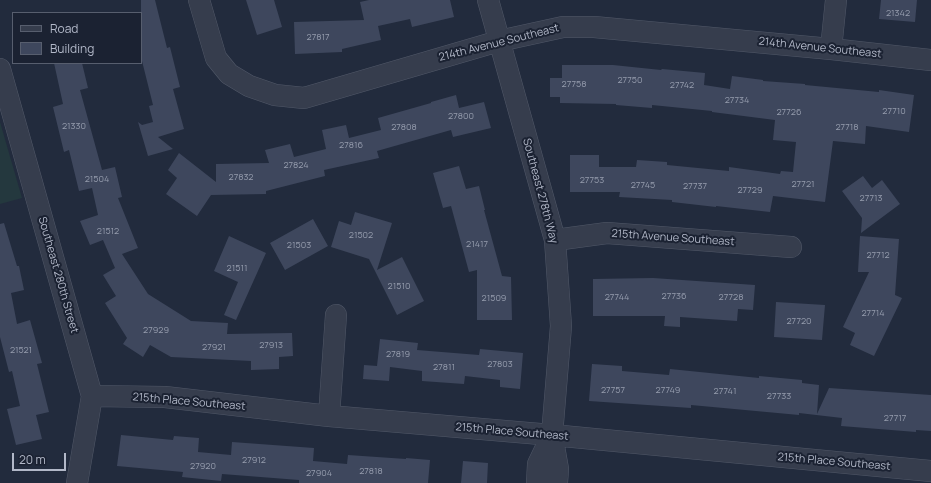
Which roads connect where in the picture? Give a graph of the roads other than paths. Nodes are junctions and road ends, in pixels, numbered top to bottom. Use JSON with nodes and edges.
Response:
{"nodes":[{"id":1,"x":199,"y":0,"type":"edge"},
{"id":2,"x":488,"y":0,"type":"edge"},
{"id":3,"x":836,"y":0,"type":"edge"},
{"id":4,"x":499,"y":41,"type":"junction"},
{"id":5,"x":831,"y":49,"type":"junction"},
{"id":6,"x":931,"y":60,"type":"edge"},
{"id":7,"x":0,"y":69,"type":"edge"},
{"id":8,"x":555,"y":240,"type":"junction"},
{"id":9,"x":791,"y":247,"type":"dead end"},
{"id":10,"x":336,"y":315,"type":"dead end"},
{"id":11,"x":92,"y":396,"type":"junction"},
{"id":12,"x":329,"y":416,"type":"junction"},
{"id":13,"x":552,"y":435,"type":"junction"},
{"id":14,"x":931,"y":471,"type":"edge"},
{"id":15,"x":77,"y":483,"type":"edge"},
{"id":16,"x":537,"y":483,"type":"edge"},
{"id":17,"x":557,"y":483,"type":"edge"}],
"edges":[{"from":1,"to":4,"type":"street","name":"214th Avenue Southeast"},
{"from":2,"to":4,"type":"street","name":"Southeast 278th Way"},
{"from":3,"to":5,"type":"street"},
{"from":4,"to":5,"type":"street","name":"214th Avenue Southeast"},
{"from":4,"to":8,"type":"street","name":"Southeast 278th Way"},
{"from":5,"to":6,"type":"street","name":"214th Avenue Southeast"},
{"from":7,"to":11,"type":"street","name":"Southeast 280th Street"},
{"from":8,"to":9,"type":"street","name":"215th Avenue Southeast"},
{"from":8,"to":13,"type":"street","name":"Southeast 278th Way"},
{"from":10,"to":12,"type":"street"},
{"from":11,"to":12,"type":"street","name":"215th Place Southeast"},
{"from":11,"to":15,"type":"street","name":"Southeast 280th Street"},
{"from":12,"to":13,"type":"street","name":"215th Place Southeast"},
{"from":13,"to":14,"type":"street","name":"215th Place Southeast"},
{"from":13,"to":16,"type":"street","name":"Southeast 278th Way"},
{"from":13,"to":17,"type":"street","name":"Southeast 278th Way"}]}
